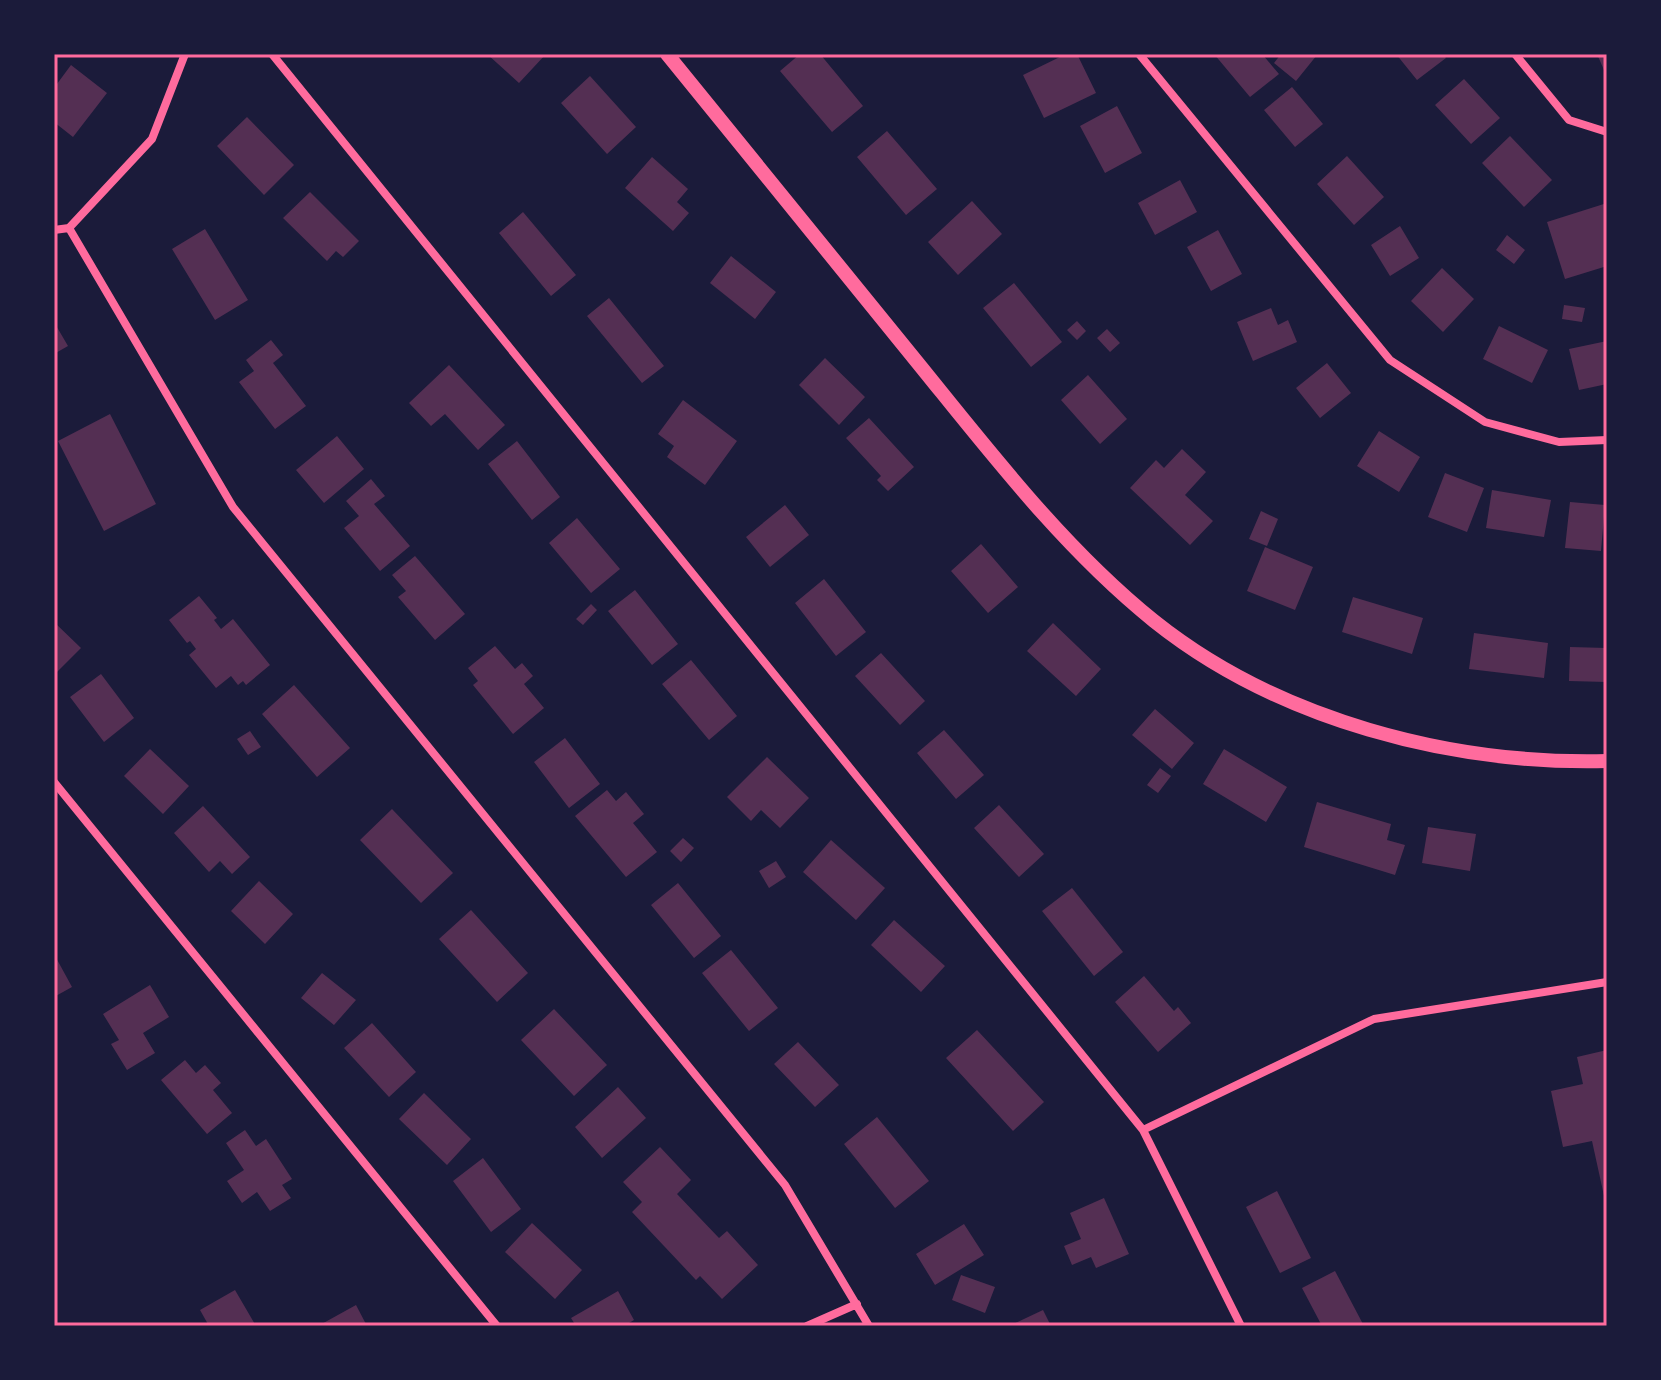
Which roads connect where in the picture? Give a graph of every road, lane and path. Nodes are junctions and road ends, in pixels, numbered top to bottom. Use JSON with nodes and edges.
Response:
{"nodes":[{"id":1,"x":185,"y":54,"type":"edge"},
{"id":2,"x":272,"y":54,"type":"edge"},
{"id":3,"x":667,"y":54,"type":"edge"},
{"id":4,"x":1139,"y":54,"type":"edge"},
{"id":5,"x":1515,"y":54,"type":"edge"},
{"id":6,"x":1607,"y":132,"type":"edge"},
{"id":7,"x":69,"y":228,"type":"junction"},
{"id":8,"x":54,"y":230,"type":"edge"},
{"id":9,"x":1607,"y":440,"type":"edge"},
{"id":10,"x":1607,"y":761,"type":"edge"},
{"id":11,"x":54,"y":782,"type":"edge"},
{"id":12,"x":1607,"y":982,"type":"edge"},
{"id":13,"x":1143,"y":1130,"type":"junction"},
{"id":14,"x":857,"y":1304,"type":"junction"},
{"id":15,"x":497,"y":1326,"type":"edge"},
{"id":16,"x":807,"y":1326,"type":"edge"},
{"id":17,"x":869,"y":1326,"type":"edge"},
{"id":18,"x":1241,"y":1326,"type":"edge"}],
"edges":[{"from":1,"to":7,"type":"street"},
{"from":2,"to":13,"type":"street"},
{"from":3,"to":10,"type":"street"},
{"from":4,"to":9,"type":"street"},
{"from":5,"to":6,"type":"street"},
{"from":7,"to":8,"type":"street"},
{"from":7,"to":14,"type":"street"},
{"from":11,"to":15,"type":"street"},
{"from":12,"to":13,"type":"street"},
{"from":13,"to":18,"type":"street"},
{"from":14,"to":16,"type":"street"},
{"from":14,"to":17,"type":"street"}]}
